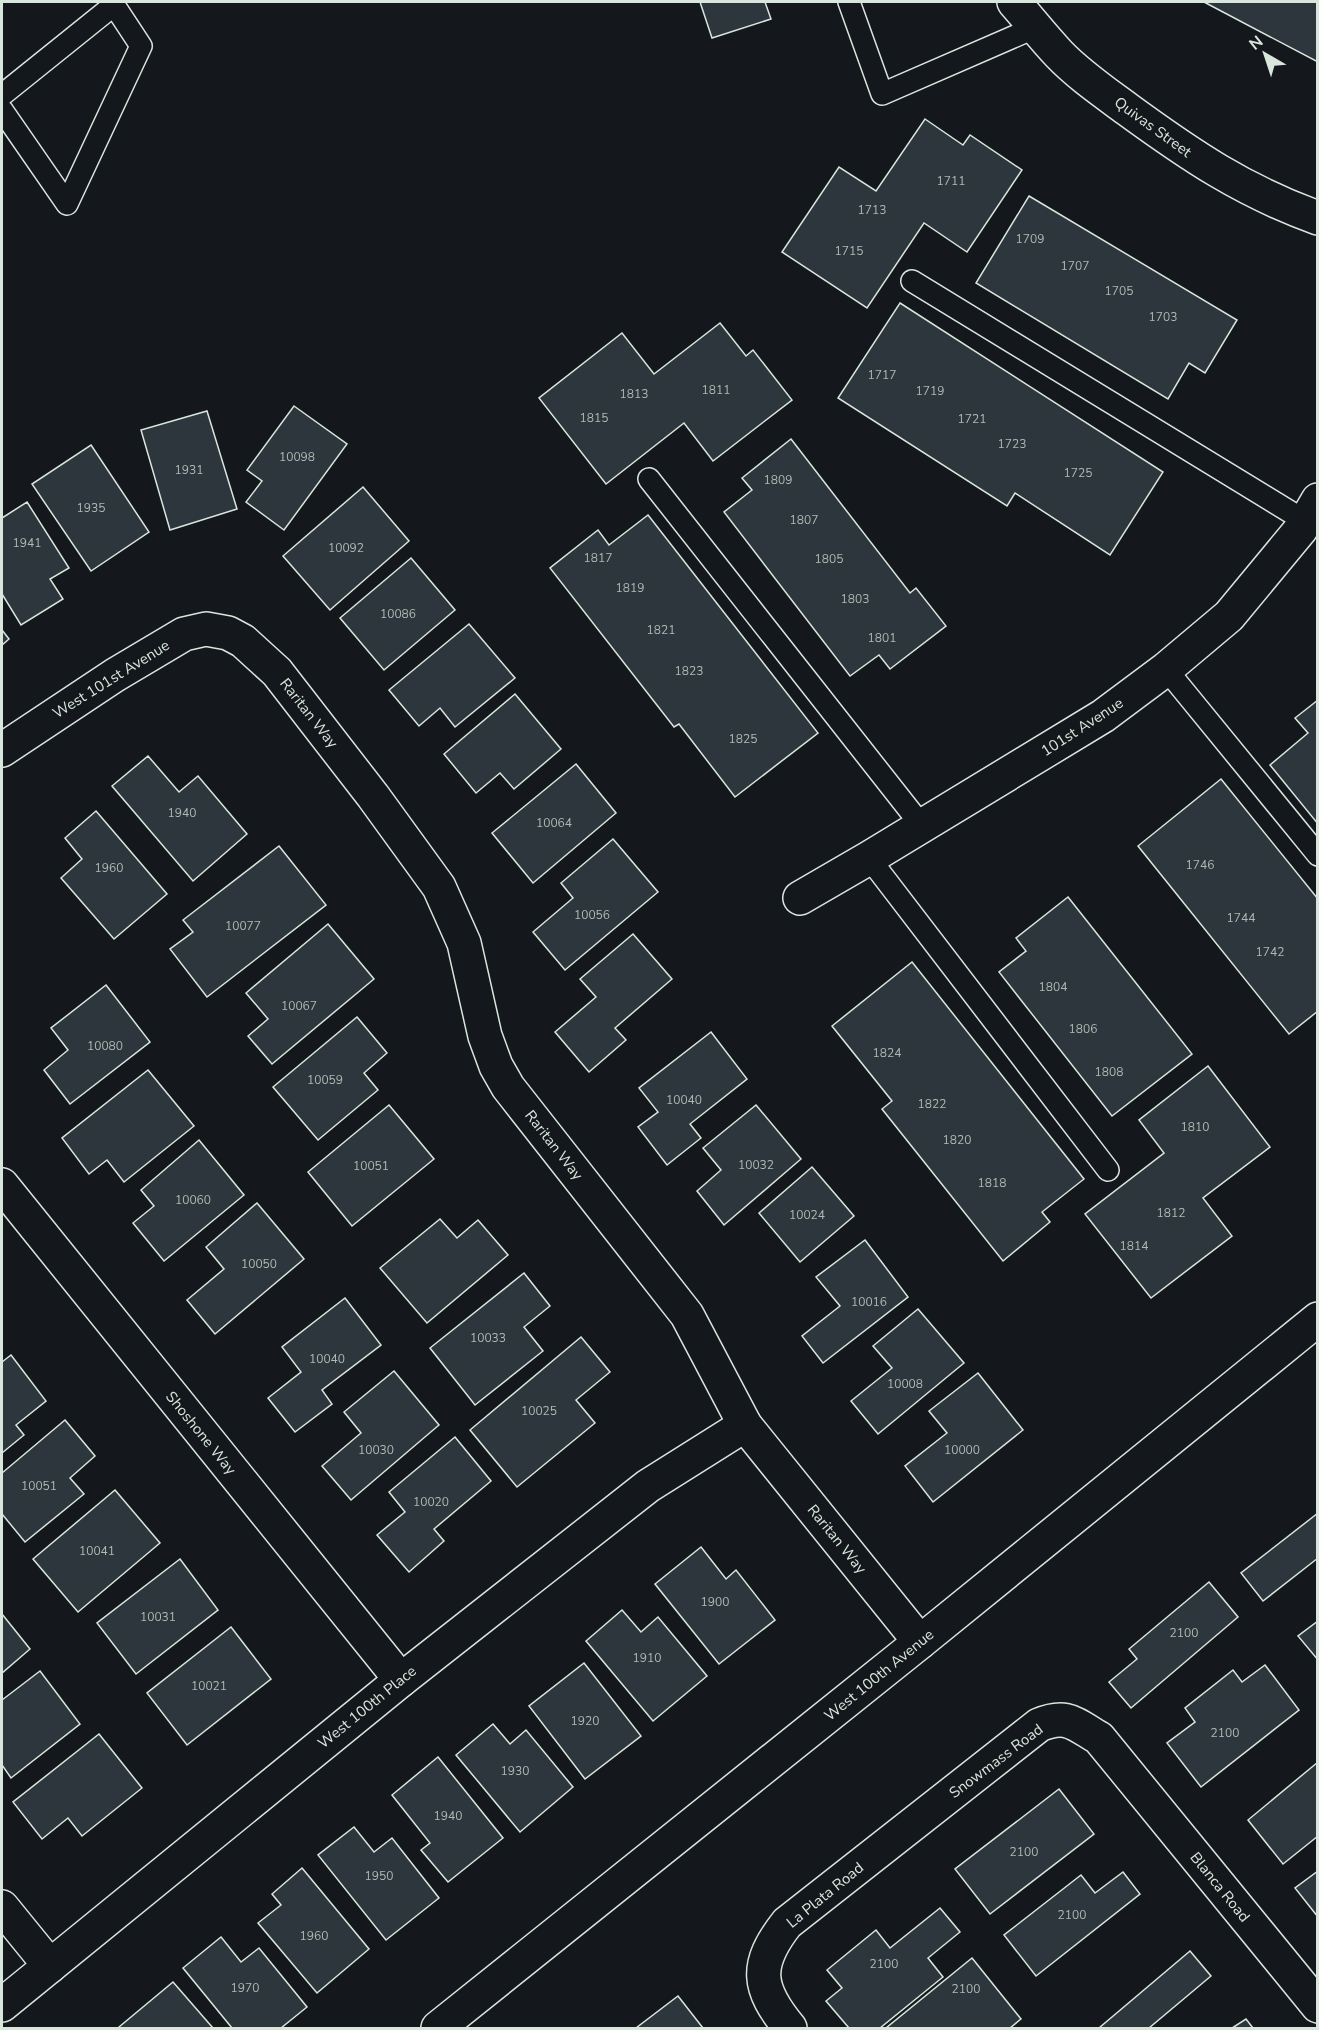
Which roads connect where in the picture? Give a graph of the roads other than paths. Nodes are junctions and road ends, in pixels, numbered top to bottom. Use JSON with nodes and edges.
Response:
{"nodes":[{"id":1,"x":849,"y":2,"type":"edge"},
{"id":2,"x":1014,"y":2,"type":"edge"},
{"id":3,"x":113,"y":3,"type":"edge"},
{"id":4,"x":1036,"y":27,"type":"junction"},
{"id":5,"x":2,"y":94,"type":"edge"},
{"id":6,"x":2,"y":110,"type":"edge"},
{"id":7,"x":1317,"y":218,"type":"edge"},
{"id":8,"x":912,"y":281,"type":"dead end"},
{"id":9,"x":649,"y":479,"type":"dead end"},
{"id":10,"x":1311,"y":511,"type":"edge"},
{"id":11,"x":228,"y":633,"type":"joint"},
{"id":12,"x":1166,"y":669,"type":"junction"},
{"id":13,"x":2,"y":750,"type":"edge"},
{"id":14,"x":922,"y":826,"type":"junction"},
{"id":15,"x":1317,"y":855,"type":"edge"},
{"id":16,"x":869,"y":858,"type":"junction"},
{"id":17,"x":800,"y":898,"type":"dead end"},
{"id":18,"x":1108,"y":1170,"type":"dead end"},
{"id":19,"x":2,"y":1185,"type":"edge"},
{"id":20,"x":1317,"y":1319,"type":"edge"},
{"id":21,"x":745,"y":1425,"type":"junction"},
{"id":22,"x":920,"y":1642,"type":"junction"},
{"id":23,"x":400,"y":1680,"type":"junction"},
{"id":24,"x":1123,"y":1768,"type":"joint"},
{"id":25,"x":898,"y":1836,"type":"joint"},
{"id":26,"x":2,"y":1907,"type":"edge"},
{"id":27,"x":50,"y":1966,"type":"junction"},
{"id":28,"x":2,"y":2005,"type":"edge"},
{"id":29,"x":1317,"y":2007,"type":"edge"},
{"id":30,"x":438,"y":2028,"type":"edge"},
{"id":31,"x":790,"y":2028,"type":"edge"}],
"edges":[{"from":1,"to":4,"type":"lane"},
{"from":2,"to":4,"type":"street","name":"Quivas Street"},
{"from":3,"to":5,"type":"lane"},
{"from":3,"to":6,"type":"lane"},
{"from":4,"to":7,"type":"street","name":"Quivas Street"},
{"from":8,"to":10,"type":"lane"},
{"from":9,"to":14,"type":"lane"},
{"from":10,"to":12,"type":"street","name":"101st Avenue"},
{"from":11,"to":13,"type":"street","name":"West 101st Avenue"},
{"from":11,"to":21,"type":"street","name":"Raritan Way"},
{"from":12,"to":14,"type":"street","name":"101st Avenue"},
{"from":12,"to":15,"type":"lane"},
{"from":14,"to":16,"type":"street","name":"101st Avenue"},
{"from":16,"to":17,"type":"street","name":"101st Avenue"},
{"from":16,"to":18,"type":"lane"},
{"from":19,"to":23,"type":"street","name":"Shoshone Way"},
{"from":20,"to":22,"type":"street","name":"West 100th Avenue"},
{"from":21,"to":22,"type":"street","name":"Raritan Way"},
{"from":21,"to":23,"type":"street","name":"West 100th Place"},
{"from":22,"to":30,"type":"street","name":"West 100th Avenue"},
{"from":23,"to":27,"type":"street","name":"West 100th Place"},
{"from":24,"to":25,"type":"street","name":"Snowmass Road"},
{"from":24,"to":29,"type":"street","name":"Blanca Road"},
{"from":25,"to":31,"type":"street","name":"La Plata Road"},
{"from":26,"to":27,"type":"street"},
{"from":27,"to":28,"type":"street","name":"West 100th Place"}]}
